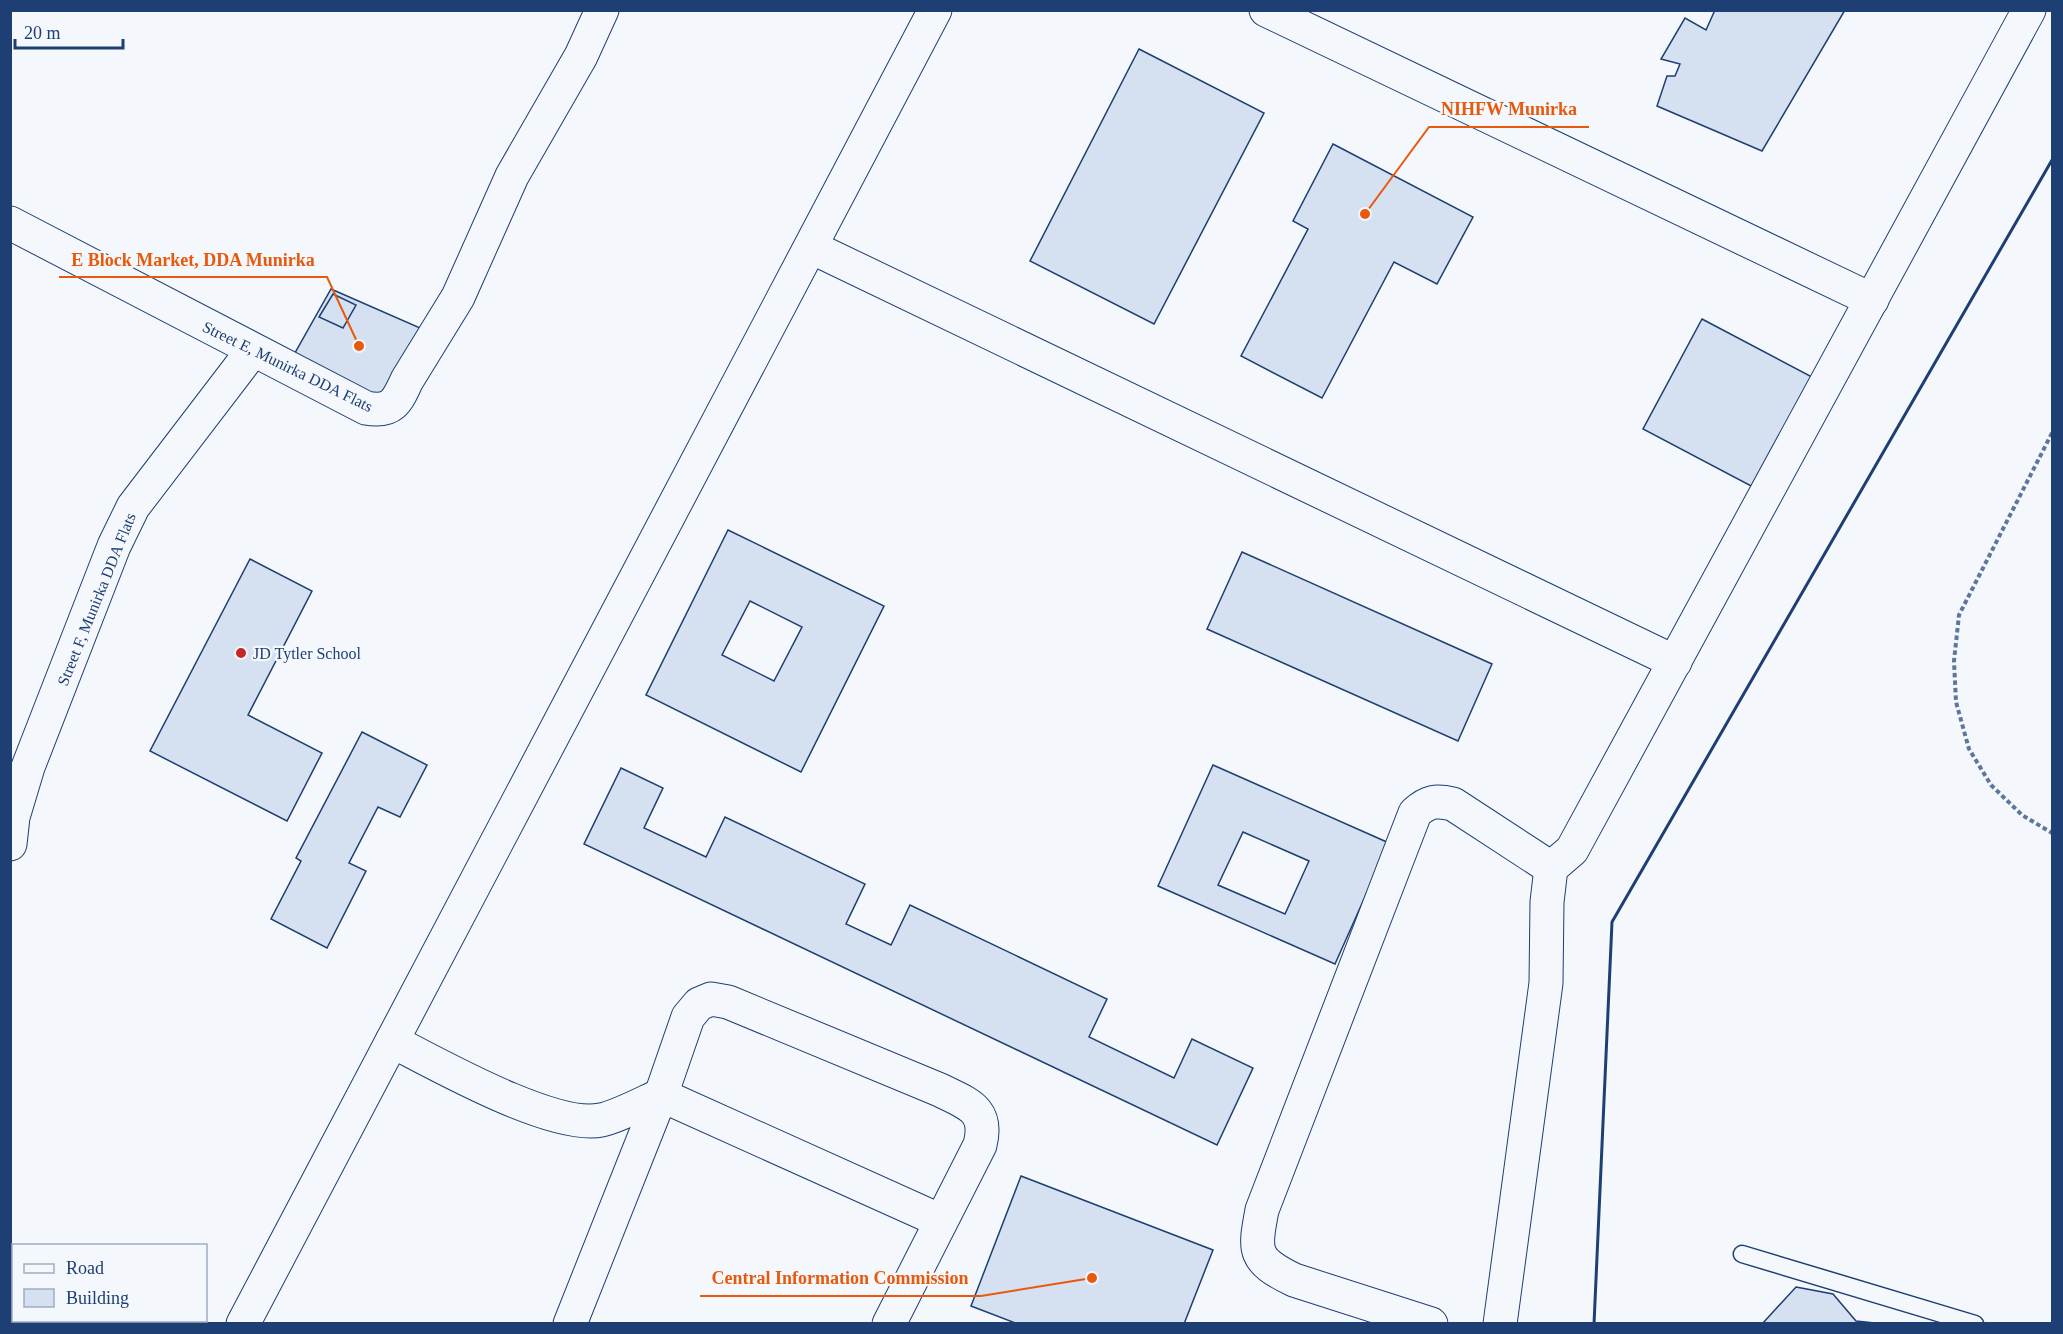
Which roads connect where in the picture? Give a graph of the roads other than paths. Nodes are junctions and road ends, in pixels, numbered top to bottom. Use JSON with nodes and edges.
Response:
{"nodes":[{"id":1,"x":602,"y":10,"type":"edge"},
{"id":2,"x":935,"y":10,"type":"edge"},
{"id":3,"x":1266,"y":10,"type":"edge"},
{"id":4,"x":2029,"y":10,"type":"edge"},
{"id":5,"x":10,"y":223,"type":"edge"},
{"id":6,"x":811,"y":247,"type":"junction"},
{"id":7,"x":1872,"y":300,"type":"junction"},
{"id":8,"x":253,"y":351,"type":"junction"},
{"id":9,"x":1675,"y":662,"type":"junction"},
{"id":10,"x":11,"y":826,"type":"edge"},
{"id":11,"x":1551,"y":868,"type":"junction"},
{"id":12,"x":392,"y":1041,"type":"junction"},
{"id":13,"x":661,"y":1095,"type":"junction"},
{"id":14,"x":941,"y":1221,"type":"junction"},
{"id":15,"x":1742,"y":1254,"type":"dead end"},
{"id":16,"x":243,"y":1323,"type":"edge"},
{"id":17,"x":570,"y":1323,"type":"edge"},
{"id":18,"x":889,"y":1323,"type":"edge"},
{"id":19,"x":1431,"y":1323,"type":"edge"},
{"id":20,"x":1500,"y":1323,"type":"edge"},
{"id":21,"x":1975,"y":1323,"type":"edge"}],
"edges":[{"from":1,"to":8,"type":"street","name":"Street E, Munirka DDA Flats"},
{"from":2,"to":6,"type":"street"},
{"from":3,"to":7,"type":"street"},
{"from":4,"to":7,"type":"street"},
{"from":5,"to":8,"type":"street","name":"Street E, Munirka DDA Flats"},
{"from":6,"to":9,"type":"street"},
{"from":6,"to":12,"type":"street"},
{"from":7,"to":9,"type":"street"},
{"from":8,"to":10,"type":"street","name":"Street F, Munirka DDA Flats"},
{"from":9,"to":11,"type":"street"},
{"from":11,"to":19,"type":"street"},
{"from":11,"to":20,"type":"street"},
{"from":12,"to":13,"type":"street"},
{"from":12,"to":16,"type":"street"},
{"from":13,"to":14,"type":"street"},
{"from":13,"to":14,"type":"street"},
{"from":13,"to":17,"type":"street"},
{"from":14,"to":18,"type":"street"},
{"from":15,"to":21,"type":"lane"}]}
